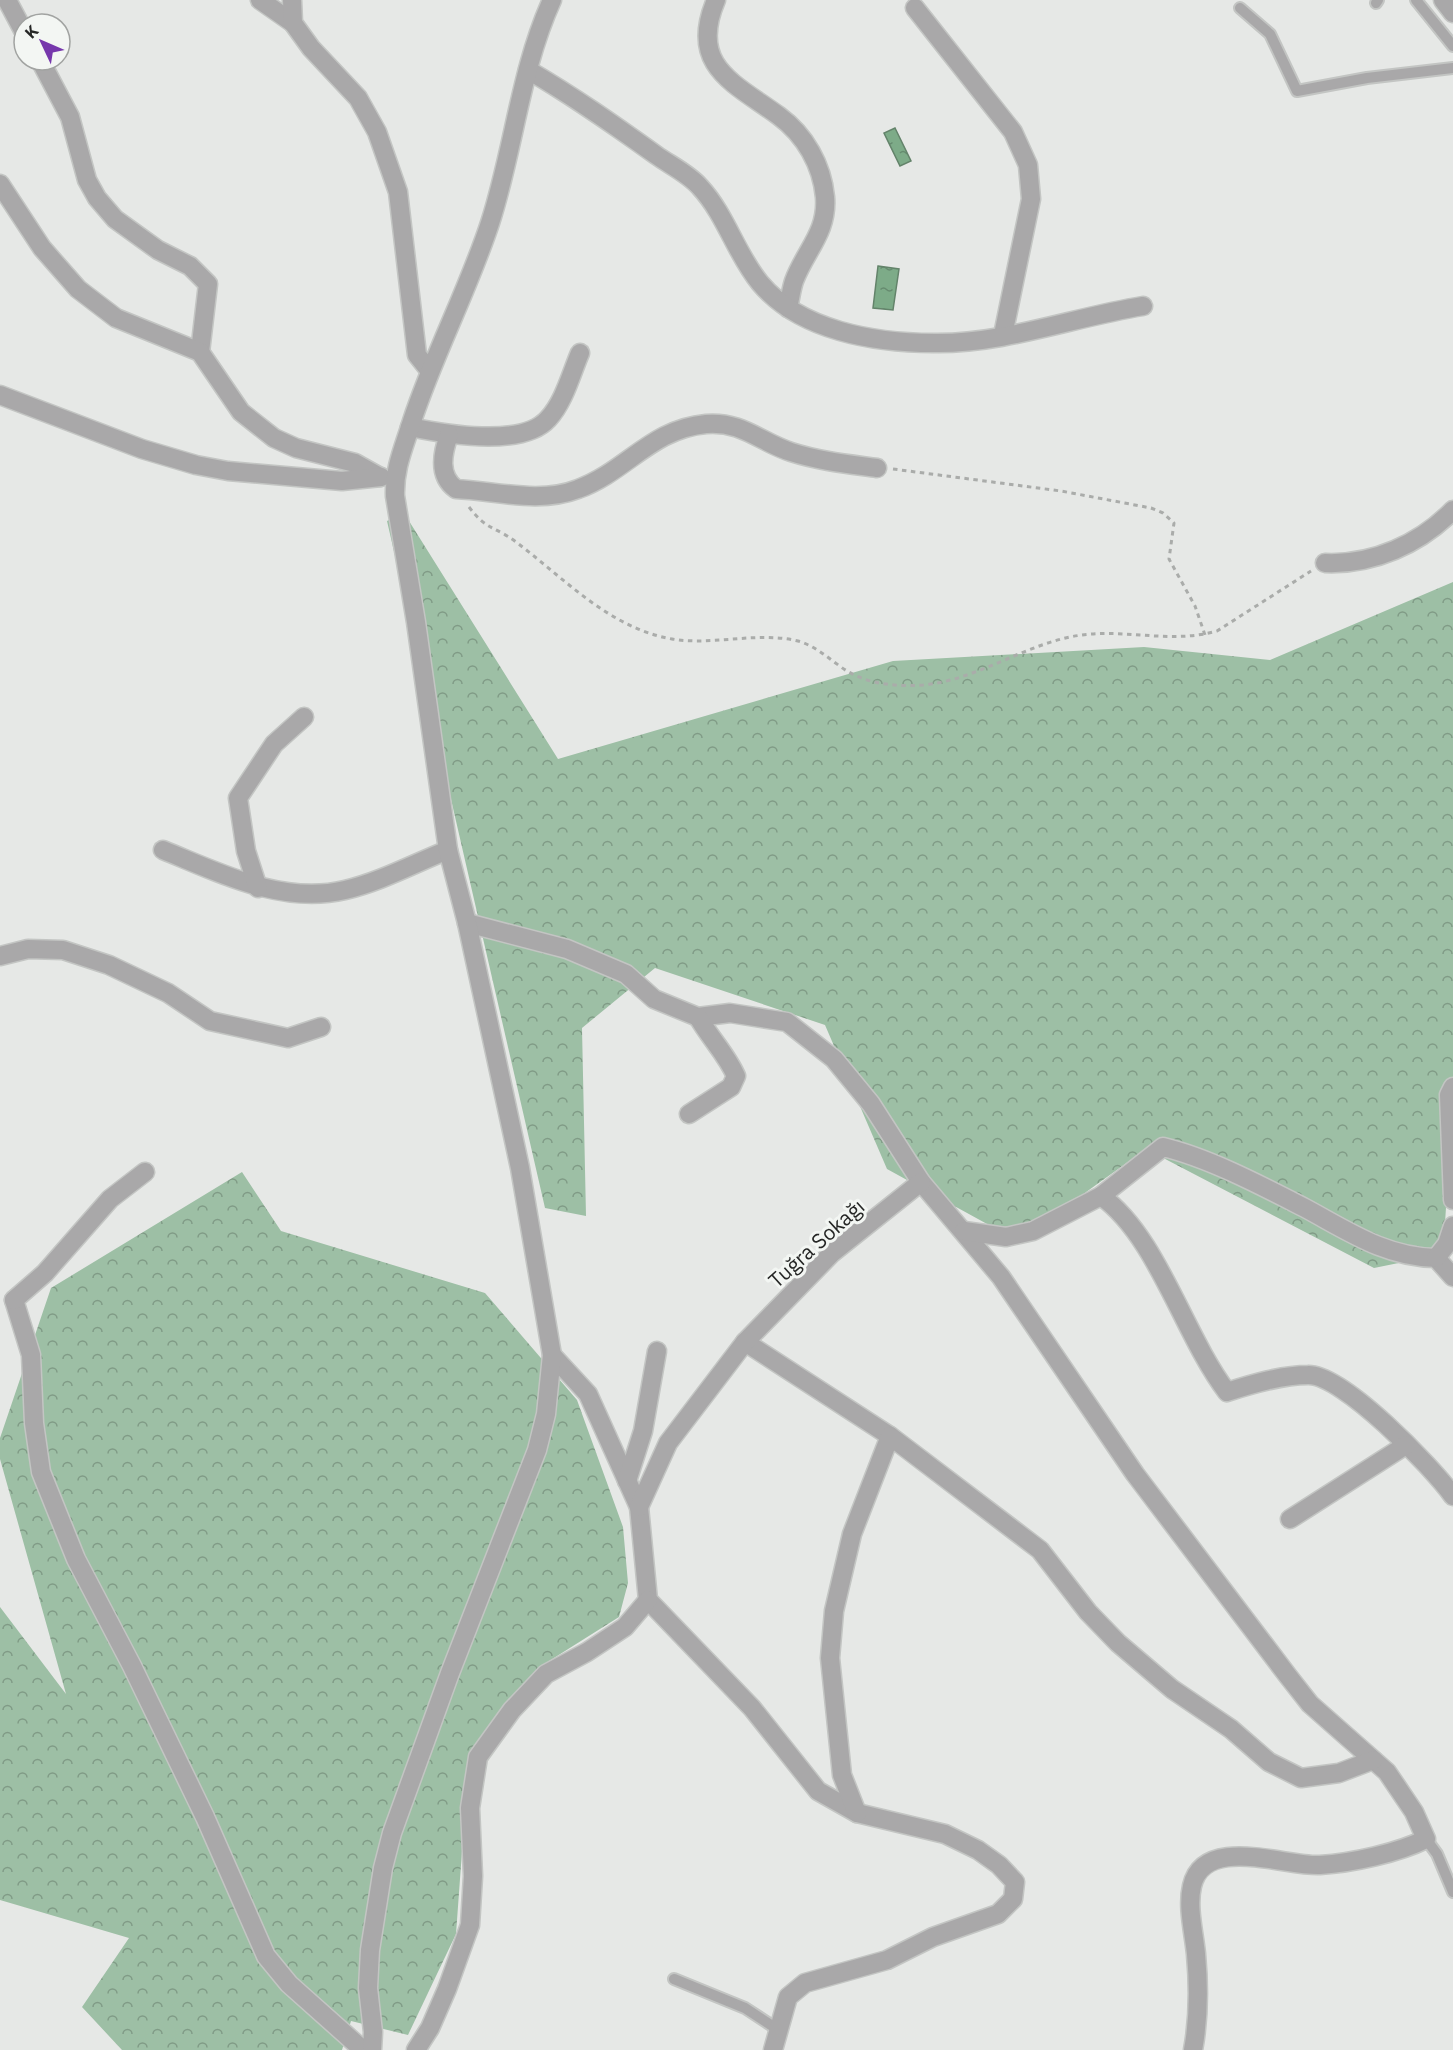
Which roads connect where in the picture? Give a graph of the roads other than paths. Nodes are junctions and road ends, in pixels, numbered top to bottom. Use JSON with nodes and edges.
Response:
{"nodes":[{"id":1,"x":260,"y":0,"type":"edge"},
{"id":2,"x":292,"y":0,"type":"edge"},
{"id":3,"x":552,"y":0,"type":"edge"},
{"id":4,"x":716,"y":0,"type":"edge"},
{"id":5,"x":1416,"y":0,"type":"edge"},
{"id":6,"x":1443,"y":0,"type":"edge"},
{"id":7,"x":915,"y":8,"type":"dead end"},
{"id":8,"x":1240,"y":8,"type":"dead end"},
{"id":9,"x":1453,"y":13,"type":"edge"},
{"id":10,"x":293,"y":23,"type":"junction"},
{"id":11,"x":1453,"y":45,"type":"edge"},
{"id":12,"x":1453,"y":68,"type":"edge"},
{"id":13,"x":528,"y":70,"type":"junction"},
{"id":14,"x":46,"y":72,"type":"edge"},
{"id":15,"x":0,"y":184,"type":"edge"},
{"id":16,"x":1143,"y":306,"type":"dead end"},
{"id":17,"x":788,"y":308,"type":"junction"},
{"id":18,"x":1003,"y":336,"type":"junction"},
{"id":19,"x":200,"y":352,"type":"junction"},
{"id":20,"x":580,"y":353,"type":"dead end"},
{"id":21,"x":429,"y":370,"type":"junction"},
{"id":22,"x":0,"y":395,"type":"edge"},
{"id":23,"x":410,"y":426,"type":"junction"},
{"id":24,"x":449,"y":435,"type":"junction"},
{"id":25,"x":877,"y":468,"type":"road end"},
{"id":26,"x":387,"y":478,"type":"junction"},
{"id":27,"x":1453,"y":510,"type":"edge"},
{"id":28,"x":1325,"y":563,"type":"road end"},
{"id":29,"x":304,"y":717,"type":"dead end"},
{"id":30,"x":163,"y":850,"type":"dead end"},
{"id":31,"x":448,"y":850,"type":"junction"},
{"id":32,"x":258,"y":888,"type":"junction"},
{"id":33,"x":467,"y":923,"type":"junction"},
{"id":34,"x":0,"y":956,"type":"edge"},
{"id":35,"x":698,"y":1017,"type":"junction"},
{"id":36,"x":321,"y":1027,"type":"dead end"},
{"id":37,"x":1453,"y":1088,"type":"edge"},
{"id":38,"x":688,"y":1114,"type":"dead end"},
{"id":39,"x":145,"y":1172,"type":"dead end"},
{"id":40,"x":921,"y":1182,"type":"junction"},
{"id":41,"x":1101,"y":1196,"type":"junction"},
{"id":42,"x":1453,"y":1200,"type":"edge"},
{"id":43,"x":1453,"y":1226,"type":"edge"},
{"id":44,"x":964,"y":1231,"type":"junction"},
{"id":45,"x":1445,"y":1250,"type":"edge"},
{"id":46,"x":1453,"y":1277,"type":"edge"},
{"id":47,"x":7,"y":1298,"type":"edge"},
{"id":48,"x":745,"y":1342,"type":"junction"},
{"id":49,"x":657,"y":1352,"type":"dead end"},
{"id":50,"x":552,"y":1354,"type":"junction"},
{"id":51,"x":890,"y":1436,"type":"junction"},
{"id":52,"x":1406,"y":1445,"type":"junction"},
{"id":53,"x":627,"y":1481,"type":"junction"},
{"id":54,"x":1453,"y":1496,"type":"edge"},
{"id":55,"x":639,"y":1507,"type":"junction"},
{"id":56,"x":1290,"y":1520,"type":"dead end"},
{"id":57,"x":648,"y":1600,"type":"junction"},
{"id":58,"x":1373,"y":1760,"type":"junction"},
{"id":59,"x":857,"y":1813,"type":"junction"},
{"id":60,"x":1426,"y":1839,"type":"junction"},
{"id":61,"x":1453,"y":1892,"type":"edge"},
{"id":62,"x":674,"y":1979,"type":"dead end"},
{"id":63,"x":777,"y":2029,"type":"junction"},
{"id":64,"x":363,"y":2050,"type":"edge"},
{"id":65,"x":372,"y":2050,"type":"edge"},
{"id":66,"x":416,"y":2050,"type":"edge"},
{"id":67,"x":773,"y":2050,"type":"edge"},
{"id":68,"x":1193,"y":2050,"type":"edge"}],
"edges":[{"from":1,"to":10,"type":"street"},
{"from":2,"to":10,"type":"street"},
{"from":3,"to":13,"type":"street"},
{"from":4,"to":17,"type":"street"},
{"from":5,"to":11,"type":"lane"},
{"from":6,"to":9,"type":"street"},
{"from":7,"to":18,"type":"street"},
{"from":8,"to":12,"type":"lane"},
{"from":10,"to":21,"type":"street"},
{"from":13,"to":17,"type":"street"},
{"from":13,"to":21,"type":"street"},
{"from":14,"to":19,"type":"street"},
{"from":15,"to":19,"type":"street"},
{"from":16,"to":18,"type":"street"},
{"from":17,"to":18,"type":"street"},
{"from":19,"to":26,"type":"street"},
{"from":20,"to":24,"type":"street"},
{"from":21,"to":23,"type":"street"},
{"from":22,"to":26,"type":"street"},
{"from":23,"to":24,"type":"street"},
{"from":23,"to":26,"type":"street"},
{"from":24,"to":25,"type":"street"},
{"from":26,"to":31,"type":"street"},
{"from":27,"to":28,"type":"street"},
{"from":29,"to":32,"type":"street"},
{"from":30,"to":32,"type":"street"},
{"from":31,"to":32,"type":"street"},
{"from":31,"to":33,"type":"street"},
{"from":33,"to":35,"type":"street"},
{"from":33,"to":50,"type":"street"},
{"from":34,"to":36,"type":"street"},
{"from":35,"to":38,"type":"street"},
{"from":35,"to":40,"type":"street"},
{"from":37,"to":42,"type":"street"},
{"from":39,"to":47,"type":"street"},
{"from":40,"to":44,"type":"street"},
{"from":40,"to":48,"type":"street","name":"Tuğra Sokağı"},
{"from":41,"to":44,"type":"street"},
{"from":41,"to":45,"type":"street"},
{"from":41,"to":52,"type":"street"},
{"from":43,"to":45,"type":"street"},
{"from":44,"to":58,"type":"street"},
{"from":45,"to":46,"type":"street"},
{"from":47,"to":64,"type":"street"},
{"from":48,"to":51,"type":"street"},
{"from":48,"to":55,"type":"street","name":"Tuğra Sokağı"},
{"from":49,"to":53,"type":"street"},
{"from":50,"to":53,"type":"street"},
{"from":50,"to":65,"type":"street"},
{"from":51,"to":58,"type":"street"},
{"from":51,"to":59,"type":"street"},
{"from":52,"to":54,"type":"street"},
{"from":52,"to":56,"type":"street"},
{"from":53,"to":55,"type":"street"},
{"from":55,"to":57,"type":"street"},
{"from":57,"to":59,"type":"street"},
{"from":57,"to":66,"type":"street"},
{"from":58,"to":60,"type":"street"},
{"from":59,"to":63,"type":"street"},
{"from":60,"to":61,"type":"lane"},
{"from":60,"to":68,"type":"street"},
{"from":62,"to":63,"type":"lane"},
{"from":63,"to":67,"type":"street"}]}
